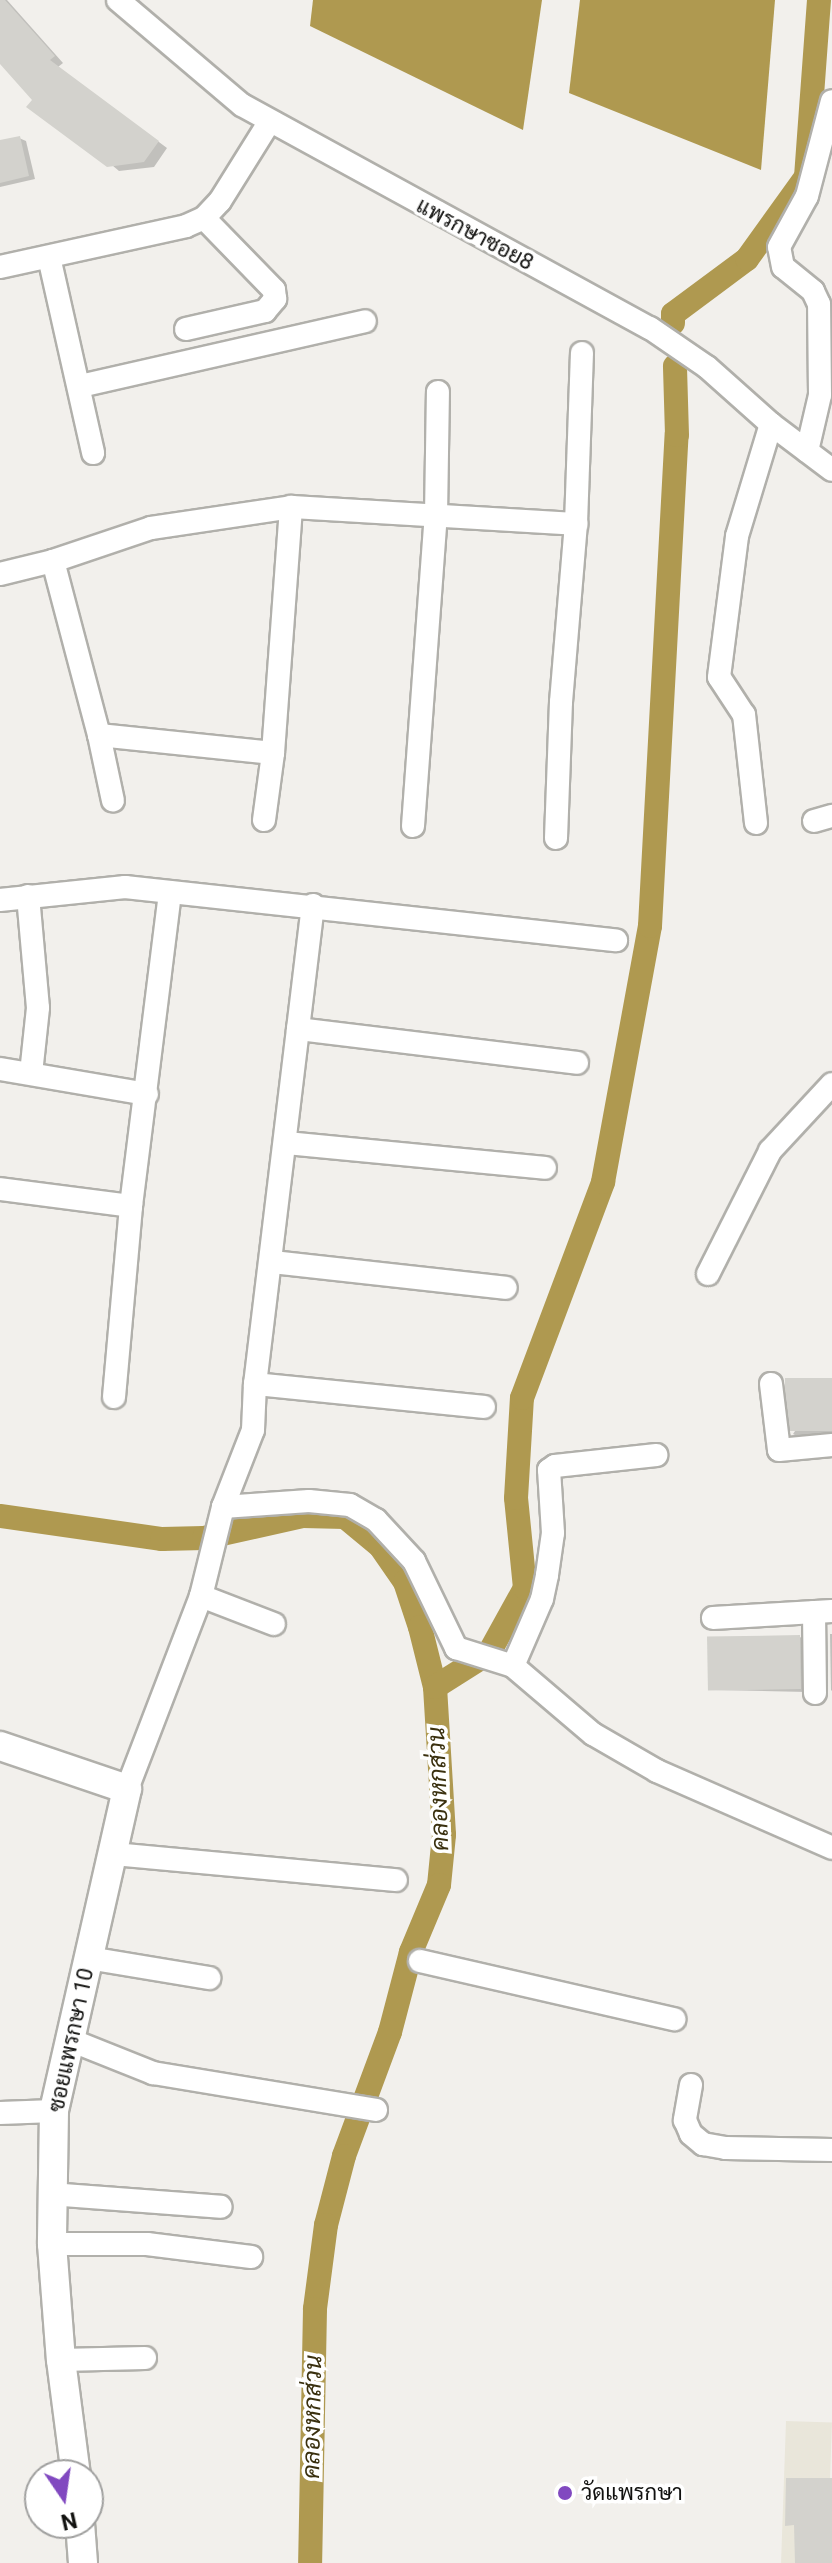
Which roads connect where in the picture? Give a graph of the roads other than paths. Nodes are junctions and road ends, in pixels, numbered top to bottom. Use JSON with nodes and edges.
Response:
{"nodes":[{"id":1,"x":118,"y":0,"type":"edge"},
{"id":2,"x":832,"y":101,"type":"edge"},
{"id":3,"x":270,"y":121,"type":"junction"},
{"id":4,"x":204,"y":218,"type":"junction"},
{"id":5,"x":49,"y":257,"type":"junction"},
{"id":6,"x":0,"y":267,"type":"edge"},
{"id":7,"x":365,"y":321,"type":"dead end"},
{"id":8,"x":186,"y":329,"type":"dead end"},
{"id":9,"x":582,"y":353,"type":"dead end"},
{"id":10,"x":80,"y":386,"type":"junction"},
{"id":11,"x":438,"y":392,"type":"dead end"},
{"id":12,"x":771,"y":424,"type":"junction"},
{"id":13,"x":807,"y":451,"type":"junction"},
{"id":14,"x":93,"y":453,"type":"dead end"},
{"id":15,"x":832,"y":470,"type":"edge"},
{"id":16,"x":291,"y":507,"type":"junction"},
{"id":17,"x":436,"y":516,"type":"junction"},
{"id":18,"x":576,"y":524,"type":"junction"},
{"id":19,"x":53,"y":561,"type":"junction"},
{"id":20,"x":0,"y":574,"type":"edge"},
{"id":21,"x":99,"y":735,"type":"junction"},
{"id":22,"x":273,"y":753,"type":"junction"},
{"id":23,"x":113,"y":801,"type":"dead end"},
{"id":24,"x":264,"y":820,"type":"dead end"},
{"id":25,"x":756,"y":823,"type":"dead end"},
{"id":26,"x":413,"y":826,"type":"dead end"},
{"id":27,"x":556,"y":838,"type":"dead end"},
{"id":28,"x":170,"y":892,"type":"junction"},
{"id":29,"x":28,"y":896,"type":"junction"},
{"id":30,"x":0,"y":900,"type":"edge"},
{"id":31,"x":313,"y":905,"type":"junction"},
{"id":32,"x":616,"y":940,"type":"dead end"},
{"id":33,"x":298,"y":1029,"type":"junction"},
{"id":34,"x":577,"y":1063,"type":"dead end"},
{"id":35,"x":0,"y":1069,"type":"edge"},
{"id":36,"x":31,"y":1074,"type":"junction"},
{"id":37,"x":832,"y":1084,"type":"edge"},
{"id":38,"x":147,"y":1094,"type":"junction"},
{"id":39,"x":287,"y":1143,"type":"junction"},
{"id":40,"x":545,"y":1168,"type":"dead end"},
{"id":41,"x":0,"y":1189,"type":"edge"},
{"id":42,"x":131,"y":1206,"type":"junction"},
{"id":43,"x":272,"y":1262,"type":"junction"},
{"id":44,"x":708,"y":1274,"type":"dead end"},
{"id":45,"x":506,"y":1288,"type":"dead end"},
{"id":46,"x":255,"y":1384,"type":"junction"},
{"id":47,"x":771,"y":1384,"type":"dead end"},
{"id":48,"x":114,"y":1397,"type":"dead end"},
{"id":49,"x":484,"y":1407,"type":"dead end"},
{"id":50,"x":832,"y":1445,"type":"edge"},
{"id":51,"x":656,"y":1455,"type":"dead end"},
{"id":52,"x":221,"y":1513,"type":"junction"},
{"id":53,"x":204,"y":1586,"type":"junction"},
{"id":54,"x":823,"y":1612,"type":"edge"},
{"id":55,"x":713,"y":1618,"type":"dead end"},
{"id":56,"x":274,"y":1624,"type":"dead end"},
{"id":57,"x":504,"y":1663,"type":"junction"},
{"id":58,"x":815,"y":1693,"type":"dead end"},
{"id":59,"x":0,"y":1746,"type":"edge"},
{"id":60,"x":127,"y":1789,"type":"junction"},
{"id":61,"x":832,"y":1848,"type":"edge"},
{"id":62,"x":114,"y":1854,"type":"junction"},
{"id":63,"x":396,"y":1880,"type":"dead end"},
{"id":64,"x":88,"y":1958,"type":"junction"},
{"id":65,"x":420,"y":1961,"type":"dead end"},
{"id":66,"x":209,"y":1978,"type":"dead end"},
{"id":67,"x":674,"y":2019,"type":"dead end"},
{"id":68,"x":68,"y":2039,"type":"junction"},
{"id":69,"x":691,"y":2085,"type":"dead end"},
{"id":70,"x":376,"y":2110,"type":"dead end"},
{"id":71,"x":54,"y":2111,"type":"junction"},
{"id":72,"x":0,"y":2113,"type":"edge"},
{"id":73,"x":832,"y":2150,"type":"edge"},
{"id":74,"x":50,"y":2194,"type":"junction"},
{"id":75,"x":221,"y":2207,"type":"dead end"},
{"id":76,"x":52,"y":2244,"type":"junction"},
{"id":77,"x":251,"y":2257,"type":"dead end"},
{"id":78,"x":145,"y":2358,"type":"dead end"},
{"id":79,"x":61,"y":2360,"type":"junction"},
{"id":80,"x":74,"y":2459,"type":"edge"},
{"id":81,"x":81,"y":2539,"type":"edge"},
{"id":82,"x":83,"y":2563,"type":"edge"}],
"edges":[{"from":1,"to":3,"type":"street","name":"แพรกษาซอย8"},
{"from":2,"to":13,"type":"street"},
{"from":3,"to":4,"type":"street"},
{"from":3,"to":12,"type":"street","name":"แพรกษาซอย8"},
{"from":4,"to":5,"type":"street"},
{"from":4,"to":8,"type":"street"},
{"from":5,"to":6,"type":"street"},
{"from":5,"to":10,"type":"street"},
{"from":7,"to":10,"type":"street"},
{"from":9,"to":18,"type":"street"},
{"from":10,"to":14,"type":"street"},
{"from":11,"to":17,"type":"street"},
{"from":12,"to":13,"type":"street","name":"แพรกษาซอย8"},
{"from":12,"to":25,"type":"street"},
{"from":13,"to":15,"type":"street","name":"แพรกษาซอย8"},
{"from":16,"to":17,"type":"street"},
{"from":16,"to":19,"type":"street"},
{"from":16,"to":22,"type":"street"},
{"from":17,"to":18,"type":"street"},
{"from":17,"to":26,"type":"street"},
{"from":18,"to":27,"type":"street"},
{"from":19,"to":20,"type":"street"},
{"from":19,"to":21,"type":"street"},
{"from":21,"to":22,"type":"street"},
{"from":21,"to":23,"type":"street"},
{"from":22,"to":24,"type":"street"},
{"from":28,"to":29,"type":"street"},
{"from":28,"to":31,"type":"street"},
{"from":28,"to":38,"type":"street"},
{"from":29,"to":30,"type":"street"},
{"from":29,"to":36,"type":"street"},
{"from":31,"to":32,"type":"street"},
{"from":31,"to":33,"type":"street"},
{"from":33,"to":34,"type":"street"},
{"from":33,"to":39,"type":"street"},
{"from":35,"to":36,"type":"street"},
{"from":36,"to":38,"type":"street"},
{"from":37,"to":44,"type":"street"},
{"from":38,"to":42,"type":"street"},
{"from":39,"to":40,"type":"street"},
{"from":39,"to":43,"type":"street"},
{"from":41,"to":42,"type":"street"},
{"from":42,"to":48,"type":"street"},
{"from":43,"to":45,"type":"street"},
{"from":43,"to":46,"type":"street"},
{"from":46,"to":49,"type":"street"},
{"from":46,"to":52,"type":"street"},
{"from":47,"to":50,"type":"street"},
{"from":51,"to":57,"type":"street"},
{"from":52,"to":53,"type":"street"},
{"from":52,"to":57,"type":"street"},
{"from":53,"to":56,"type":"street"},
{"from":53,"to":60,"type":"street"},
{"from":54,"to":55,"type":"street"},
{"from":54,"to":58,"type":"street"},
{"from":57,"to":61,"type":"street"},
{"from":59,"to":60,"type":"street"},
{"from":60,"to":62,"type":"street","name":"ซอยแพรกษา 10"},
{"from":62,"to":63,"type":"street"},
{"from":62,"to":64,"type":"street","name":"ซอยแพรกษา 10"},
{"from":64,"to":66,"type":"street"},
{"from":64,"to":68,"type":"street","name":"ซอยแพรกษา 10"},
{"from":65,"to":67,"type":"street"},
{"from":68,"to":70,"type":"street"},
{"from":68,"to":71,"type":"street","name":"ซอยแพรกษา 10"},
{"from":69,"to":73,"type":"street"},
{"from":71,"to":72,"type":"street"},
{"from":71,"to":74,"type":"street","name":"ซอยแพรกษา 10"},
{"from":74,"to":75,"type":"street"},
{"from":74,"to":76,"type":"street","name":"ซอยแพรกษา 10"},
{"from":76,"to":77,"type":"street"},
{"from":76,"to":79,"type":"street","name":"ซอยแพรกษา 10"},
{"from":78,"to":79,"type":"street"},
{"from":79,"to":80,"type":"street","name":"ซอยแพรกษา 10"},
{"from":81,"to":82,"type":"street"}]}
